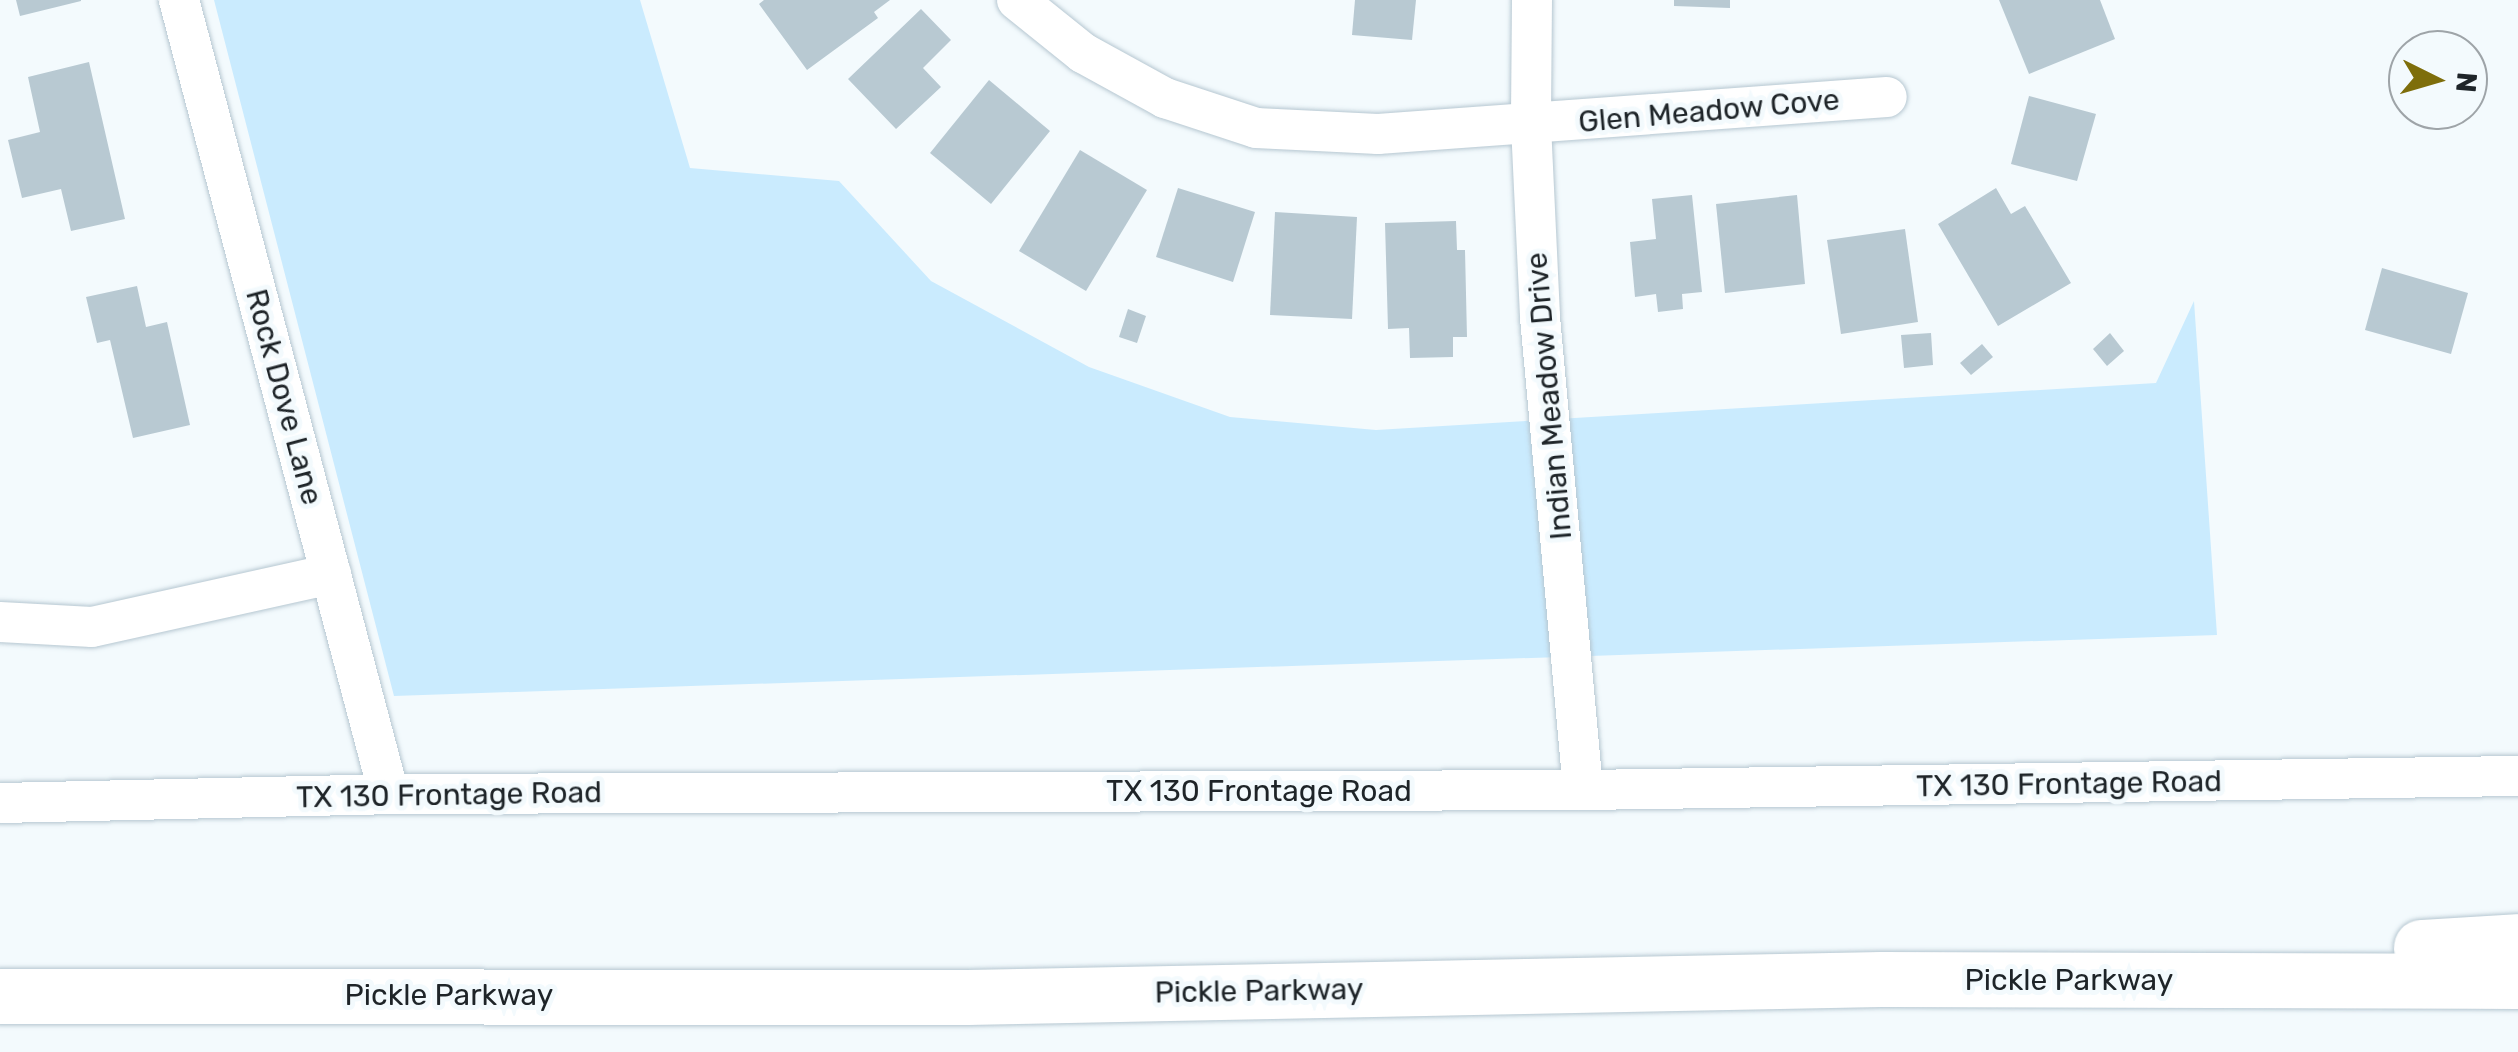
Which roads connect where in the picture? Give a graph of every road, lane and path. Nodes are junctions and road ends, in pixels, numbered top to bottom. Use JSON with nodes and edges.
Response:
{"nodes":[{"id":1,"x":180,"y":0,"type":"edge"},
{"id":2,"x":1018,"y":0,"type":"edge"},
{"id":3,"x":1532,"y":0,"type":"edge"},
{"id":4,"x":1887,"y":97,"type":"dead end"},
{"id":5,"x":1531,"y":125,"type":"junction"},
{"id":6,"x":330,"y":574,"type":"junction"},
{"id":7,"x":0,"y":622,"type":"edge"},
{"id":8,"x":2518,"y":776,"type":"edge"},
{"id":9,"x":1584,"y":790,"type":"junction"},
{"id":10,"x":389,"y":794,"type":"junction"},
{"id":11,"x":0,"y":803,"type":"edge"},
{"id":12,"x":2518,"y":941,"type":"edge"},
{"id":13,"x":1881,"y":979,"type":"junction"},
{"id":14,"x":2518,"y":981,"type":"edge"},
{"id":15,"x":0,"y":996,"type":"edge"}],
"edges":[{"from":1,"to":6,"type":"street","name":"Rock Dove Lane"},
{"from":2,"to":5,"type":"street","name":"Glen Meadow Cove"},
{"from":3,"to":5,"type":"street","name":"Indian Meadow Drive"},
{"from":4,"to":5,"type":"street","name":"Glen Meadow Cove"},
{"from":5,"to":9,"type":"street","name":"Indian Meadow Drive"},
{"from":6,"to":7,"type":"street"},
{"from":6,"to":10,"type":"street","name":"Rock Dove Lane"},
{"from":8,"to":9,"type":"street","name":"TX 130 Frontage Road"},
{"from":9,"to":10,"type":"street","name":"TX 130 Frontage Road"},
{"from":10,"to":11,"type":"street","name":"TX 130 Frontage Road"},
{"from":12,"to":13,"type":"highway"},
{"from":13,"to":14,"type":"highway","name":"Pickle Parkway"},
{"from":13,"to":15,"type":"highway","name":"Pickle Parkway"}]}
